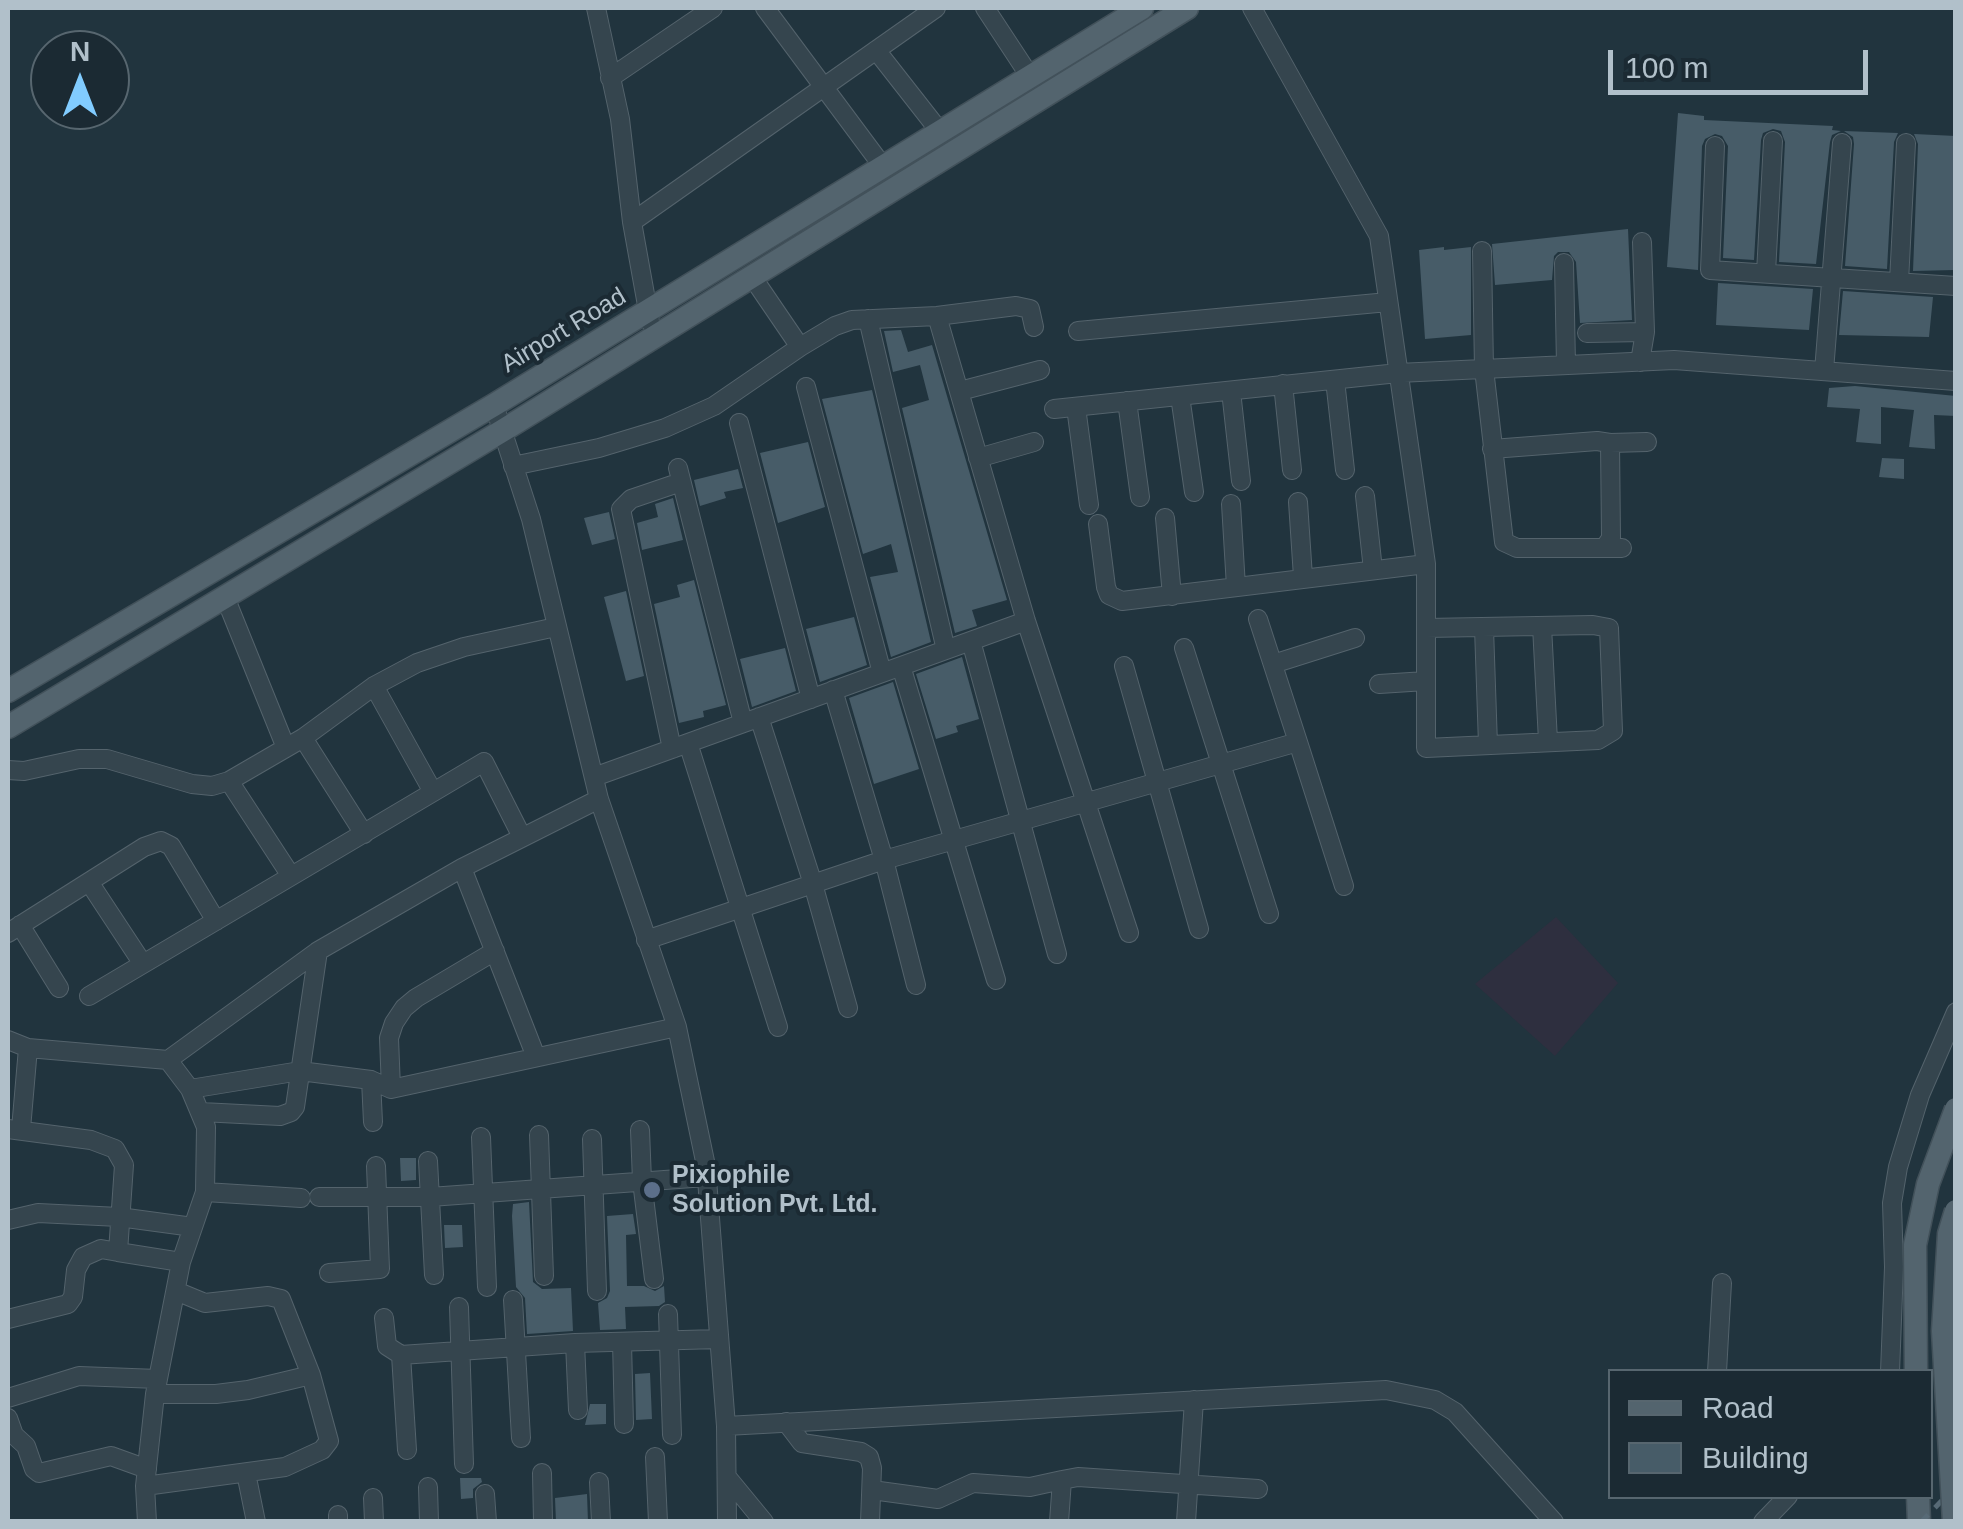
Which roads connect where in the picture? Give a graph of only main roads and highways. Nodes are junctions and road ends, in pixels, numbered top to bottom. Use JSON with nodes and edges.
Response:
{"nodes":[{"id":1,"x":1142,"y":8,"type":"edge"},
{"id":2,"x":1187,"y":8,"type":"edge"},
{"id":3,"x":8,"y":692,"type":"edge"},
{"id":4,"x":8,"y":727,"type":"edge"},
{"id":5,"x":1956,"y":1109,"type":"edge"},
{"id":6,"x":1956,"y":1211,"type":"edge"},
{"id":7,"x":1916,"y":1369,"type":"edge"},
{"id":8,"x":1954,"y":1522,"type":"edge"}],
"edges":[{"from":1,"to":3,"type":"main road","name":"Airport Road"},
{"from":2,"to":4,"type":"main road"},
{"from":5,"to":7,"type":"main road","bridge":true},
{"from":6,"to":8,"type":"main road","bridge":true}]}
